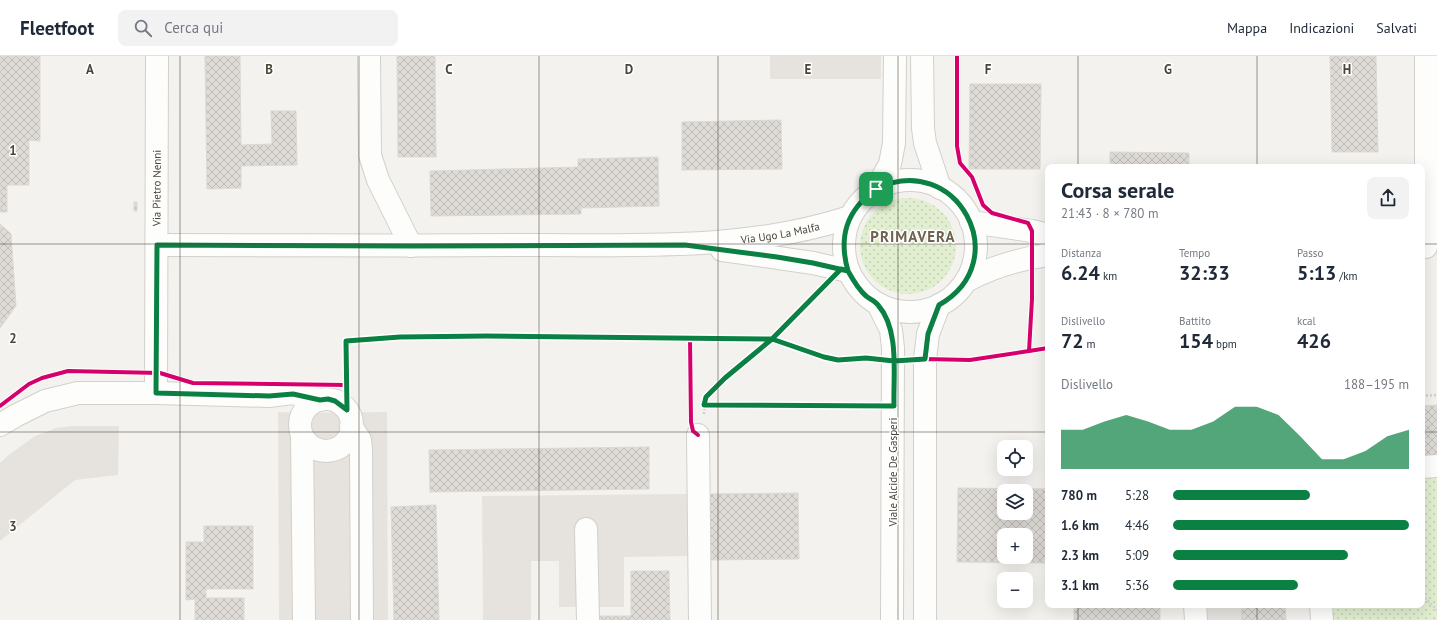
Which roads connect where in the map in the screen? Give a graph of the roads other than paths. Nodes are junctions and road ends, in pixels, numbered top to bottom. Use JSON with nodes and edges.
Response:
{"nodes":[{"id":1,"x":157,"y":56,"type":"edge"},
{"id":2,"x":369,"y":56,"type":"edge"},
{"id":3,"x":895,"y":56,"type":"edge"},
{"id":4,"x":922,"y":56,"type":"edge"},
{"id":5,"x":1426,"y":56,"type":"edge"},
{"id":6,"x":940,"y":188,"type":"junction"},
{"id":7,"x":876,"y":189,"type":"junction"},
{"id":8,"x":850,"y":217,"type":"junction"},
{"id":9,"x":971,"y":222,"type":"junction"},
{"id":10,"x":1045,"y":234,"type":"edge"},
{"id":11,"x":157,"y":245,"type":"junction"},
{"id":12,"x":685,"y":245,"type":"junction"},
{"id":13,"x":411,"y":246,"type":"junction"},
{"id":14,"x":1428,"y":247,"type":"edge"},
{"id":15,"x":1045,"y":256,"type":"edge"},
{"id":16,"x":845,"y":270,"type":"junction"},
{"id":17,"x":966,"y":281,"type":"junction"},
{"id":18,"x":878,"y":304,"type":"junction"},
{"id":19,"x":939,"y":305,"type":"junction"},
{"id":20,"x":156,"y":393,"type":"junction"},
{"id":21,"x":269,"y":396,"type":"junction"},
{"id":22,"x":320,"y":400,"type":"junction"},
{"id":23,"x":349,"y":418,"type":"junction"},
{"id":24,"x":0,"y":425,"type":"edge"},
{"id":25,"x":301,"y":428,"type":"junction"},
{"id":26,"x":698,"y":435,"type":"road end"},
{"id":27,"x":1437,"y":466,"type":"edge"},
{"id":28,"x":1425,"y":467,"type":"edge"},
{"id":29,"x":586,"y":528,"type":"dead end"},
{"id":30,"x":1195,"y":608,"type":"edge"},
{"id":31,"x":1321,"y":608,"type":"edge"},
{"id":32,"x":304,"y":620,"type":"edge"},
{"id":33,"x":362,"y":620,"type":"edge"},
{"id":34,"x":588,"y":620,"type":"edge"},
{"id":35,"x":700,"y":620,"type":"edge"},
{"id":36,"x":892,"y":620,"type":"edge"},
{"id":37,"x":925,"y":620,"type":"edge"},
{"id":38,"x":1196,"y":620,"type":"edge"},
{"id":39,"x":1322,"y":620,"type":"edge"}],
"edges":[{"from":1,"to":11,"type":"street","name":"Via Pietro Nenni"},
{"from":2,"to":13,"type":"street"},
{"from":3,"to":7,"type":"street"},
{"from":4,"to":6,"type":"street"},
{"from":5,"to":14,"type":"street"},
{"from":6,"to":7,"type":"street"},
{"from":6,"to":9,"type":"street"},
{"from":7,"to":8,"type":"street"},
{"from":8,"to":12,"type":"street","name":"Via Ugo La Malfa"},
{"from":8,"to":16,"type":"street"},
{"from":9,"to":10,"type":"street"},
{"from":9,"to":17,"type":"street"},
{"from":11,"to":13,"type":"street","name":"Via Ugo La Malfa"},
{"from":11,"to":20,"type":"street","name":"Via Pietro Nenni"},
{"from":12,"to":13,"type":"street","name":"Via Ugo La Malfa"},
{"from":12,"to":16,"type":"street","name":"Via Ugo La Malfa"},
{"from":15,"to":17,"type":"street"},
{"from":16,"to":18,"type":"street"},
{"from":17,"to":19,"type":"street"},
{"from":18,"to":19,"type":"street"},
{"from":18,"to":36,"type":"street","name":"Viale Alcide De Gasperi"},
{"from":19,"to":37,"type":"street"},
{"from":20,"to":21,"type":"street"},
{"from":20,"to":24,"type":"street"},
{"from":21,"to":22,"type":"street"},
{"from":21,"to":25,"type":"street"},
{"from":22,"to":23,"type":"street"},
{"from":22,"to":25,"type":"street"},
{"from":23,"to":25,"type":"street"},
{"from":23,"to":33,"type":"street"},
{"from":25,"to":32,"type":"street"},
{"from":26,"to":35,"type":"street"},
{"from":27,"to":28,"type":"street"},
{"from":29,"to":34,"type":"street"},
{"from":30,"to":38,"type":"street"},
{"from":31,"to":39,"type":"street"}]}
